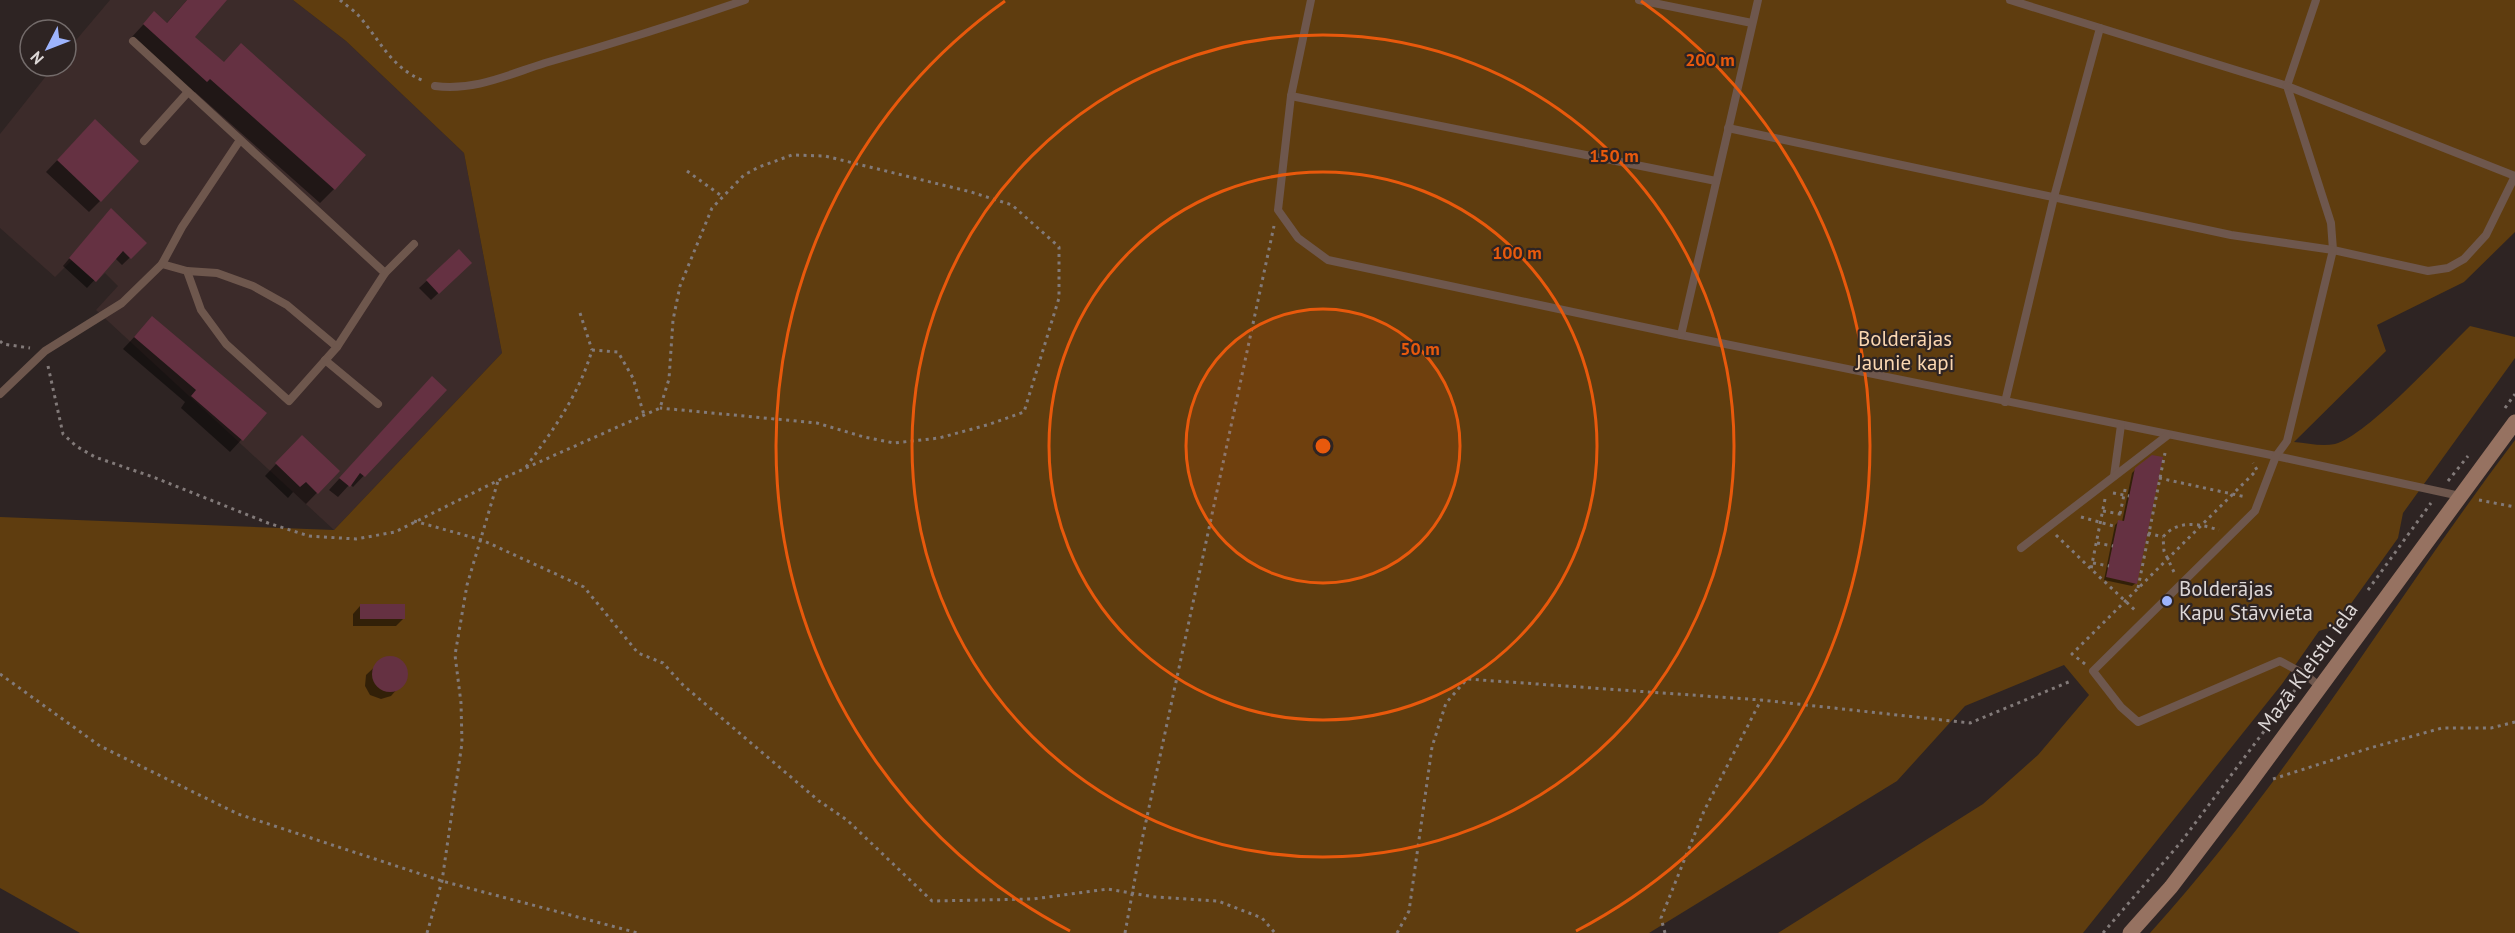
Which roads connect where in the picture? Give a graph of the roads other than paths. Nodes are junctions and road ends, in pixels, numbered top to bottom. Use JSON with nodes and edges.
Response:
{"nodes":[{"id":1,"x":746,"y":0,"type":"edge"},
{"id":2,"x":1311,"y":0,"type":"edge"},
{"id":3,"x":1639,"y":0,"type":"edge"},
{"id":4,"x":1758,"y":0,"type":"edge"},
{"id":5,"x":2010,"y":0,"type":"edge"},
{"id":6,"x":2316,"y":0,"type":"edge"},
{"id":7,"x":1752,"y":23,"type":"junction"},
{"id":8,"x":2100,"y":27,"type":"junction"},
{"id":9,"x":133,"y":41,"type":"dead end"},
{"id":10,"x":435,"y":86,"type":"road end"},
{"id":11,"x":2287,"y":86,"type":"junction"},
{"id":12,"x":188,"y":92,"type":"junction"},
{"id":13,"x":1291,"y":96,"type":"junction"},
{"id":14,"x":1728,"y":128,"type":"junction"},
{"id":15,"x":240,"y":140,"type":"junction"},
{"id":16,"x":144,"y":141,"type":"dead end"},
{"id":17,"x":2515,"y":176,"type":"edge"},
{"id":18,"x":1716,"y":181,"type":"junction"},
{"id":19,"x":2054,"y":196,"type":"junction"},
{"id":20,"x":414,"y":244,"type":"dead end"},
{"id":21,"x":2333,"y":250,"type":"junction"},
{"id":22,"x":162,"y":264,"type":"junction"},
{"id":23,"x":187,"y":271,"type":"junction"},
{"id":24,"x":385,"y":273,"type":"junction"},
{"id":25,"x":1681,"y":335,"type":"junction"},
{"id":26,"x":337,"y":347,"type":"junction"},
{"id":27,"x":326,"y":360,"type":"junction"},
{"id":28,"x":0,"y":394,"type":"edge"},
{"id":29,"x":2005,"y":402,"type":"junction"},
{"id":30,"x":378,"y":404,"type":"dead end"},
{"id":31,"x":2515,"y":422,"type":"edge"},
{"id":32,"x":2121,"y":425,"type":"junction"},
{"id":33,"x":2168,"y":435,"type":"junction"},
{"id":34,"x":2276,"y":456,"type":"junction"},
{"id":35,"x":2114,"y":476,"type":"junction"},
{"id":36,"x":2460,"y":496,"type":"junction"},
{"id":37,"x":2021,"y":548,"type":"dead end"},
{"id":38,"x":2319,"y":686,"type":"junction"},
{"id":39,"x":2130,"y":933,"type":"edge"}],
"edges":[{"from":1,"to":10,"type":"lane"},
{"from":2,"to":13,"type":"lane"},
{"from":3,"to":7,"type":"lane"},
{"from":4,"to":7,"type":"lane"},
{"from":5,"to":8,"type":"lane"},
{"from":6,"to":11,"type":"lane"},
{"from":7,"to":14,"type":"lane"},
{"from":8,"to":11,"type":"lane"},
{"from":8,"to":19,"type":"lane"},
{"from":9,"to":12,"type":"lane"},
{"from":11,"to":17,"type":"lane"},
{"from":11,"to":21,"type":"lane"},
{"from":12,"to":15,"type":"lane"},
{"from":12,"to":16,"type":"lane"},
{"from":13,"to":18,"type":"lane"},
{"from":13,"to":25,"type":"lane"},
{"from":14,"to":18,"type":"lane"},
{"from":14,"to":19,"type":"lane"},
{"from":15,"to":22,"type":"lane"},
{"from":15,"to":24,"type":"lane"},
{"from":17,"to":21,"type":"lane"},
{"from":18,"to":25,"type":"lane"},
{"from":19,"to":21,"type":"lane"},
{"from":19,"to":29,"type":"lane"},
{"from":20,"to":24,"type":"lane"},
{"from":21,"to":34,"type":"lane"},
{"from":22,"to":23,"type":"lane"},
{"from":22,"to":28,"type":"lane"},
{"from":23,"to":26,"type":"lane"},
{"from":23,"to":27,"type":"lane"},
{"from":24,"to":26,"type":"lane"},
{"from":25,"to":29,"type":"lane"},
{"from":26,"to":27,"type":"lane"},
{"from":27,"to":30,"type":"lane"},
{"from":29,"to":32,"type":"lane"},
{"from":31,"to":36,"type":"main road","name":"Mazā Kleistu iela"},
{"from":32,"to":33,"type":"lane"},
{"from":32,"to":35,"type":"lane"},
{"from":33,"to":34,"type":"lane"},
{"from":33,"to":35,"type":"lane"},
{"from":34,"to":36,"type":"lane"},
{"from":34,"to":38,"type":"lane"},
{"from":35,"to":37,"type":"lane"},
{"from":36,"to":38,"type":"main road","name":"Mazā Kleistu iela"},
{"from":38,"to":39,"type":"main road","name":"Mazā Kleistu iela"}]}
